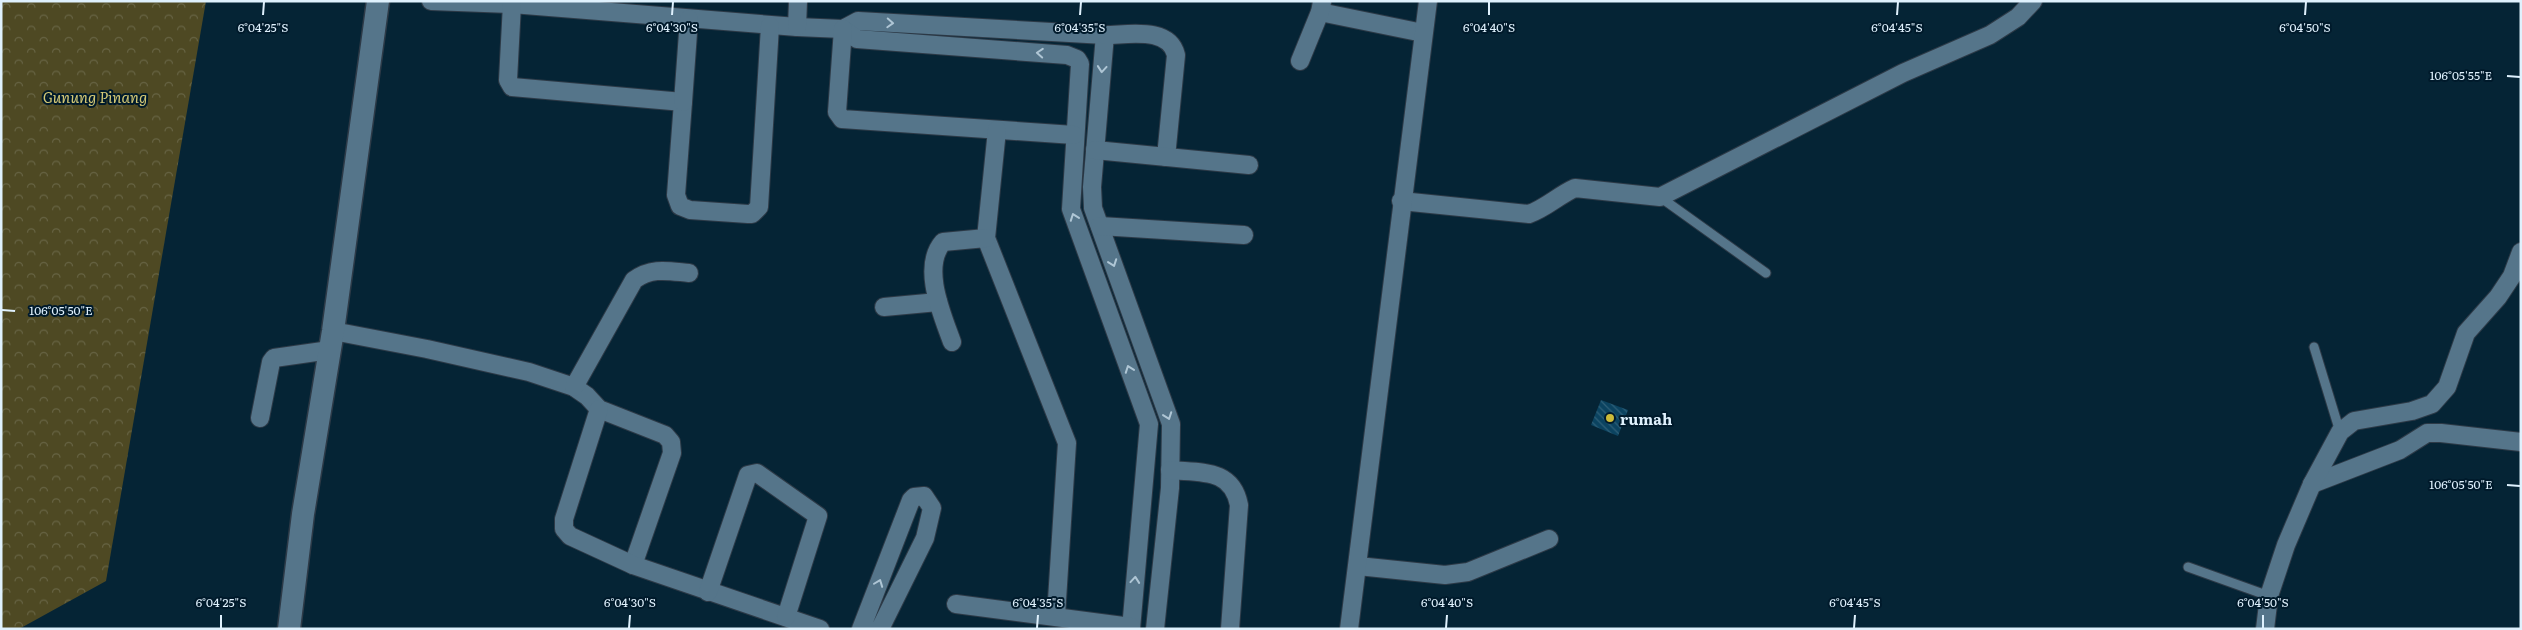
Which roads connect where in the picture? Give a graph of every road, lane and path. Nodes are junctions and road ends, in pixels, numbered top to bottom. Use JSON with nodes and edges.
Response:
{"nodes":[{"id":1,"x":378,"y":1,"type":"edge"},
{"id":2,"x":431,"y":1,"type":"edge"},
{"id":3,"x":798,"y":1,"type":"edge"},
{"id":4,"x":1428,"y":1,"type":"edge"},
{"id":5,"x":2033,"y":1,"type":"edge"},
{"id":6,"x":512,"y":4,"type":"junction"},
{"id":7,"x":584,"y":6,"type":"edge"},
{"id":8,"x":1321,"y":6,"type":"edge"},
{"id":9,"x":689,"y":19,"type":"junction"},
{"id":10,"x":770,"y":26,"type":"junction"},
{"id":11,"x":797,"y":27,"type":"junction"},
{"id":12,"x":843,"y":29,"type":"junction"},
{"id":13,"x":1423,"y":33,"type":"junction"},
{"id":14,"x":1105,"y":35,"type":"junction"},
{"id":15,"x":1300,"y":61,"type":"dead end"},
{"id":16,"x":683,"y":102,"type":"junction"},
{"id":17,"x":997,"y":130,"type":"junction"},
{"id":18,"x":1074,"y":135,"type":"junction"},
{"id":19,"x":1095,"y":150,"type":"junction"},
{"id":20,"x":1166,"y":157,"type":"junction"},
{"id":21,"x":1249,"y":165,"type":"dead end"},
{"id":22,"x":1072,"y":186,"type":"junction"},
{"id":23,"x":1092,"y":187,"type":"junction"},
{"id":24,"x":1660,"y":197,"type":"junction"},
{"id":25,"x":1401,"y":201,"type":"junction"},
{"id":26,"x":1100,"y":226,"type":"junction"},
{"id":27,"x":1244,"y":235,"type":"dead end"},
{"id":28,"x":986,"y":238,"type":"junction"},
{"id":29,"x":2521,"y":252,"type":"edge"},
{"id":30,"x":689,"y":273,"type":"dead end"},
{"id":31,"x":1766,"y":273,"type":"dead end"},
{"id":32,"x":938,"y":302,"type":"junction"},
{"id":33,"x":884,"y":307,"type":"dead end"},
{"id":34,"x":332,"y":341,"type":"junction"},
{"id":35,"x":952,"y":342,"type":"dead end"},
{"id":36,"x":2314,"y":347,"type":"dead end"},
{"id":37,"x":574,"y":387,"type":"junction"},
{"id":38,"x":599,"y":410,"type":"junction"},
{"id":39,"x":260,"y":418,"type":"dead end"},
{"id":40,"x":2340,"y":432,"type":"junction"},
{"id":41,"x":2521,"y":442,"type":"edge"},
{"id":42,"x":1170,"y":470,"type":"junction"},
{"id":43,"x":2312,"y":484,"type":"junction"},
{"id":44,"x":1144,"y":486,"type":"junction"},
{"id":45,"x":1170,"y":488,"type":"junction"},
{"id":46,"x":1549,"y":539,"type":"dead end"},
{"id":47,"x":888,"y":559,"type":"junction"},
{"id":48,"x":633,"y":565,"type":"junction"},
{"id":49,"x":1358,"y":566,"type":"junction"},
{"id":50,"x":2188,"y":567,"type":"dead end"},
{"id":51,"x":910,"y":568,"type":"junction"},
{"id":52,"x":708,"y":592,"type":"junction"},
{"id":53,"x":2269,"y":596,"type":"junction"},
{"id":54,"x":956,"y":604,"type":"dead end"},
{"id":55,"x":1056,"y":616,"type":"junction"},
{"id":56,"x":786,"y":617,"type":"junction"},
{"id":57,"x":1131,"y":628,"type":"edge"},
{"id":58,"x":290,"y":629,"type":"edge"},
{"id":59,"x":820,"y":629,"type":"edge"},
{"id":60,"x":861,"y":629,"type":"edge"},
{"id":61,"x":880,"y":629,"type":"edge"},
{"id":62,"x":1155,"y":629,"type":"edge"},
{"id":63,"x":1230,"y":629,"type":"edge"},
{"id":64,"x":1349,"y":629,"type":"edge"},
{"id":65,"x":2265,"y":629,"type":"edge"}],
"edges":[{"from":1,"to":34,"type":"street"},
{"from":2,"to":6,"type":"street"},
{"from":3,"to":11,"type":"street"},
{"from":4,"to":13,"type":"street"},
{"from":5,"to":24,"type":"street"},
{"from":6,"to":7,"type":"street"},
{"from":6,"to":16,"type":"street"},
{"from":7,"to":9,"type":"street"},
{"from":8,"to":13,"type":"street"},
{"from":8,"to":15,"type":"street"},
{"from":9,"to":10,"type":"street"},
{"from":9,"to":16,"type":"street"},
{"from":10,"to":11,"type":"street"},
{"from":10,"to":16,"type":"street"},
{"from":11,"to":12,"type":"street"},
{"from":12,"to":14,"type":"street","one_way":true},
{"from":12,"to":17,"type":"street"},
{"from":18,"to":12,"type":"street","one_way":true},
{"from":13,"to":25,"type":"street"},
{"from":14,"to":19,"type":"street","one_way":true},
{"from":14,"to":20,"type":"street"},
{"from":17,"to":18,"type":"street"},
{"from":17,"to":28,"type":"street"},
{"from":18,"to":22,"type":"street"},
{"from":19,"to":20,"type":"street"},
{"from":19,"to":23,"type":"street"},
{"from":20,"to":21,"type":"street"},
{"from":22,"to":23,"type":"street"},
{"from":44,"to":22,"type":"street","one_way":true},
{"from":23,"to":26,"type":"street"},
{"from":24,"to":25,"type":"street"},
{"from":24,"to":31,"type":"lane"},
{"from":25,"to":49,"type":"street"},
{"from":26,"to":27,"type":"street"},
{"from":26,"to":42,"type":"street","one_way":true},
{"from":28,"to":32,"type":"street"},
{"from":28,"to":55,"type":"street"},
{"from":29,"to":40,"type":"street"},
{"from":30,"to":37,"type":"street"},
{"from":32,"to":33,"type":"street"},
{"from":32,"to":35,"type":"street"},
{"from":34,"to":37,"type":"street"},
{"from":34,"to":39,"type":"street"},
{"from":34,"to":58,"type":"street"},
{"from":36,"to":40,"type":"lane"},
{"from":37,"to":38,"type":"street"},
{"from":38,"to":48,"type":"street"},
{"from":38,"to":48,"type":"street"},
{"from":40,"to":43,"type":"street"},
{"from":41,"to":43,"type":"street"},
{"from":42,"to":45,"type":"street"},
{"from":42,"to":63,"type":"street"},
{"from":43,"to":53,"type":"street"},
{"from":44,"to":45,"type":"street"},
{"from":57,"to":44,"type":"street","one_way":true},
{"from":45,"to":62,"type":"street"},
{"from":46,"to":49,"type":"street"},
{"from":47,"to":51,"type":"street"},
{"from":47,"to":51,"type":"street"},
{"from":60,"to":47,"type":"street","one_way":true},
{"from":48,"to":52,"type":"street"},
{"from":49,"to":64,"type":"street"},
{"from":50,"to":53,"type":"lane"},
{"from":51,"to":61,"type":"street"},
{"from":52,"to":56,"type":"street"},
{"from":52,"to":56,"type":"street"},
{"from":53,"to":65,"type":"street"},
{"from":54,"to":55,"type":"street"},
{"from":55,"to":57,"type":"street"},
{"from":56,"to":59,"type":"street"}]}
